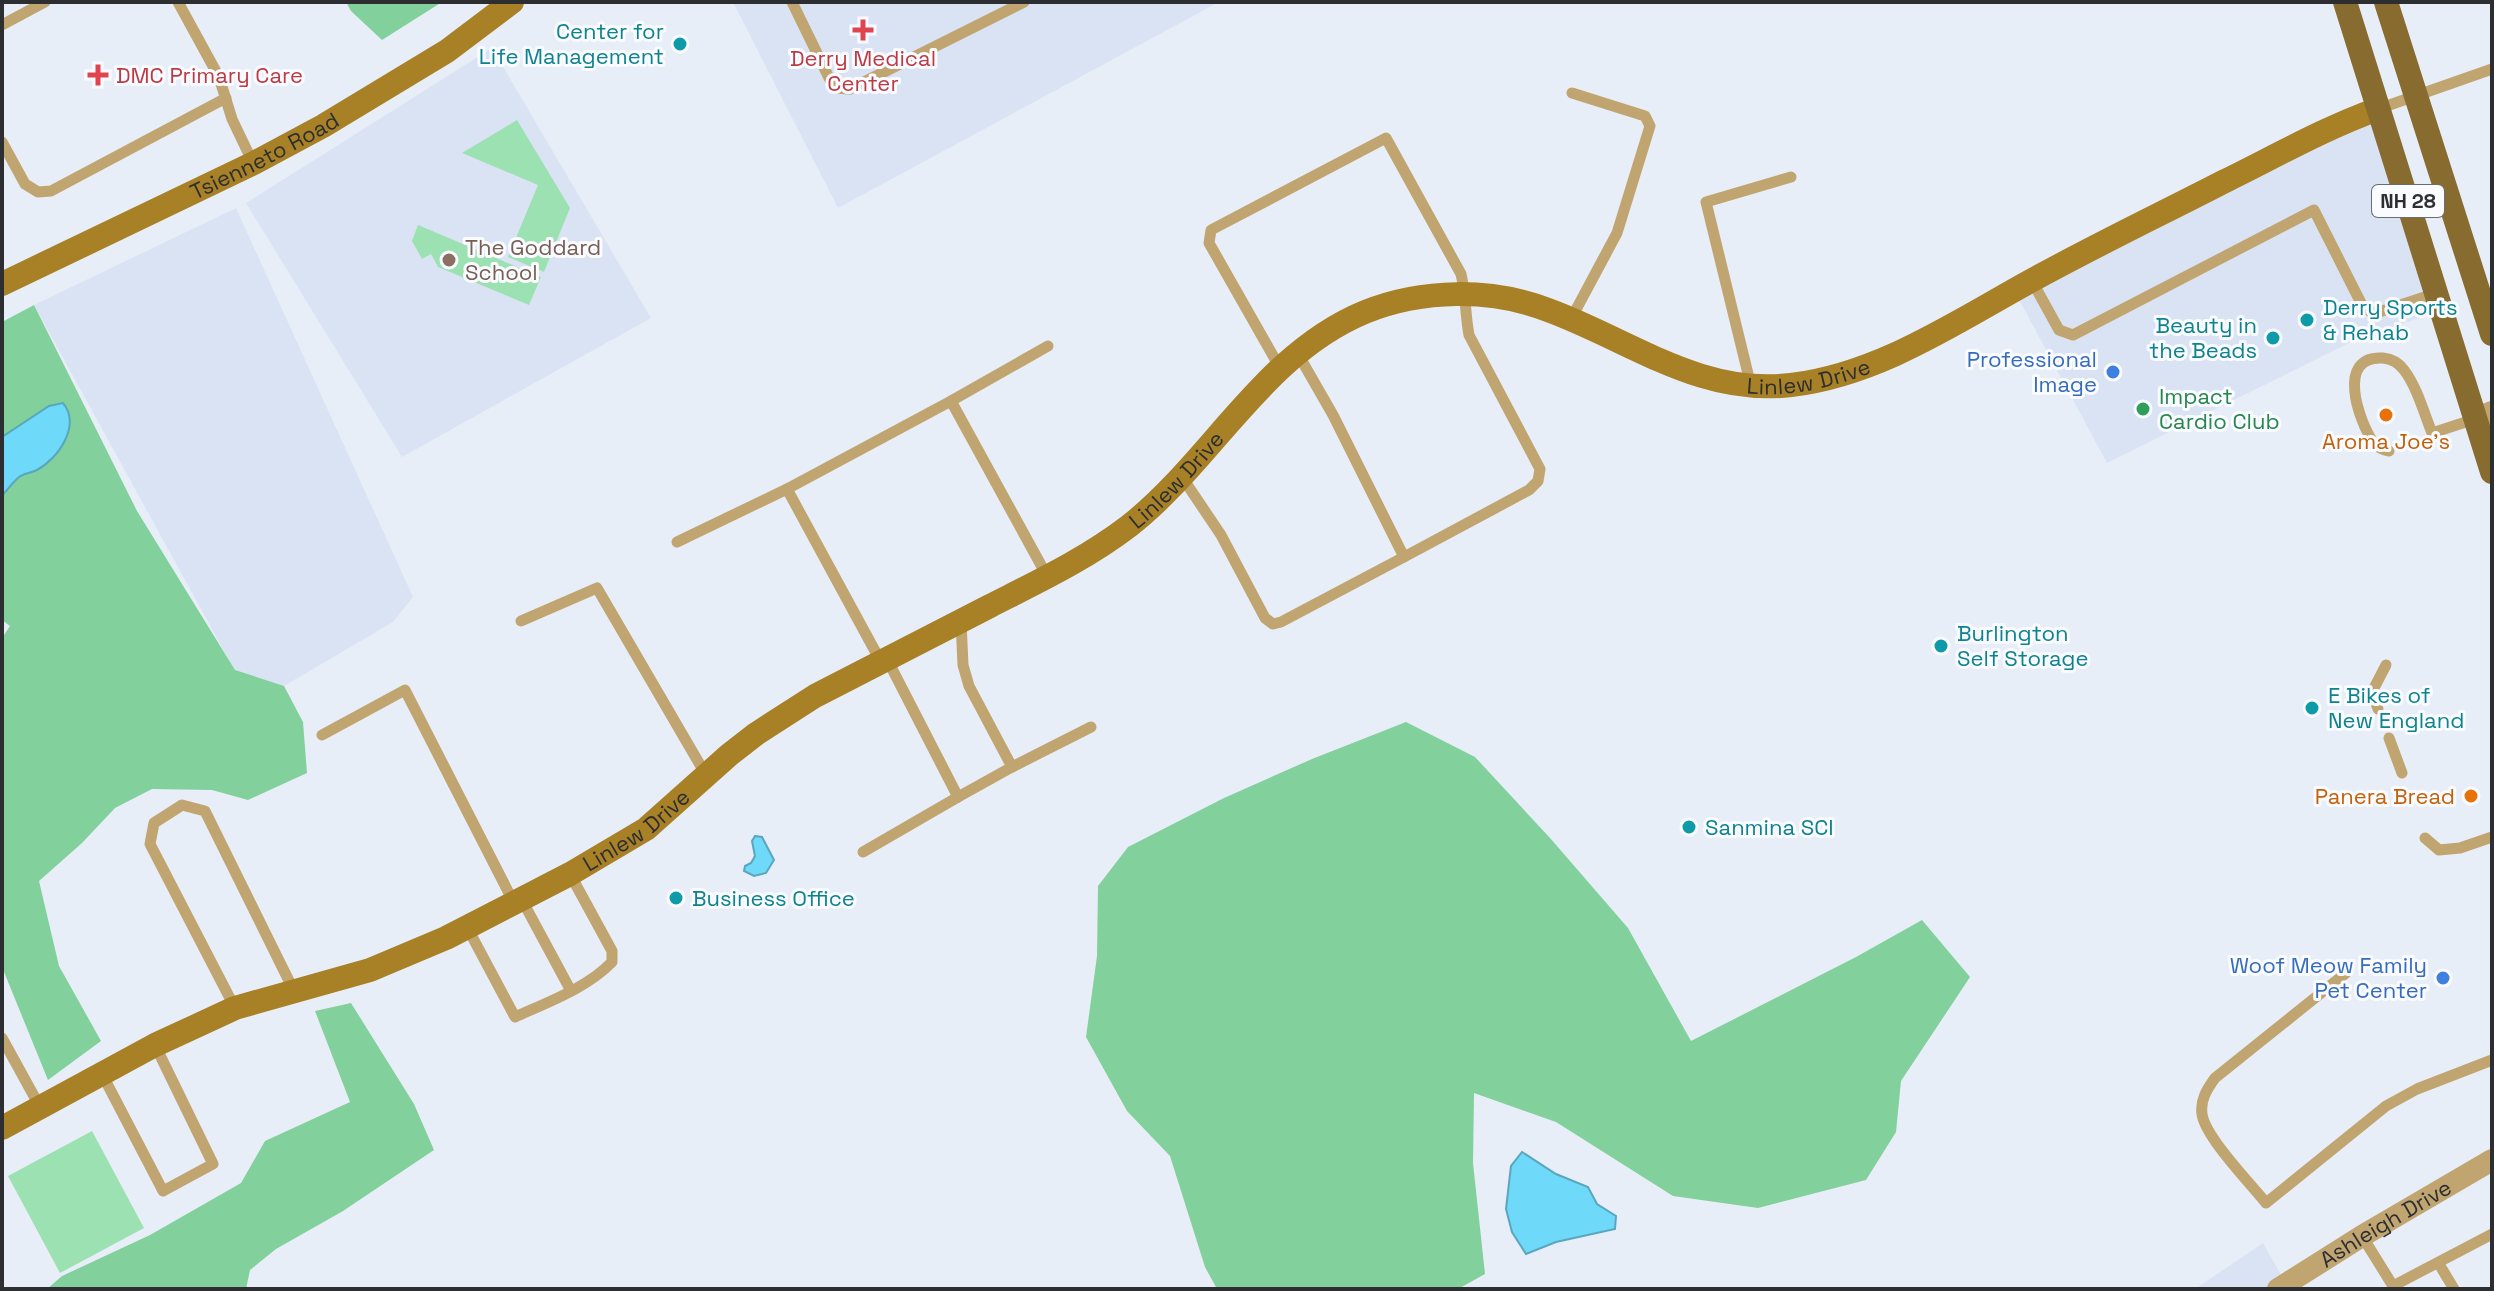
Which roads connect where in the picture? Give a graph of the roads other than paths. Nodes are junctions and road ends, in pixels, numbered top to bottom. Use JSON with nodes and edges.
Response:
{"nodes":[{"id":1,"x":45,"y":2,"type":"edge"},
{"id":2,"x":178,"y":2,"type":"edge"},
{"id":3,"x":512,"y":2,"type":"edge"},
{"id":4,"x":792,"y":2,"type":"edge"},
{"id":5,"x":1024,"y":2,"type":"edge"},
{"id":6,"x":2345,"y":2,"type":"edge"},
{"id":7,"x":2386,"y":2,"type":"edge"},
{"id":8,"x":2,"y":25,"type":"edge"},
{"id":9,"x":2492,"y":69,"type":"edge"},
{"id":10,"x":1572,"y":93,"type":"dead end"},
{"id":11,"x":2416,"y":95,"type":"junction"},
{"id":12,"x":226,"y":98,"type":"junction"},
{"id":13,"x":2378,"y":109,"type":"junction"},
{"id":14,"x":2,"y":142,"type":"edge"},
{"id":15,"x":254,"y":163,"type":"junction"},
{"id":16,"x":1791,"y":177,"type":"dead end"},
{"id":17,"x":2031,"y":281,"type":"junction"},
{"id":18,"x":2,"y":284,"type":"edge"},
{"id":19,"x":2437,"y":293,"type":"junction"},
{"id":20,"x":1466,"y":294,"type":"junction"},
{"id":21,"x":1570,"y":319,"type":"junction"},
{"id":22,"x":2492,"y":334,"type":"edge"},
{"id":23,"x":1048,"y":346,"type":"dead end"},
{"id":24,"x":1289,"y":360,"type":"junction"},
{"id":25,"x":1751,"y":387,"type":"junction"},
{"id":26,"x":951,"y":401,"type":"junction"},
{"id":27,"x":2484,"y":416,"type":"edge"},
{"id":28,"x":2389,"y":451,"type":"dead end"},
{"id":29,"x":2492,"y":472,"type":"edge"},
{"id":30,"x":1182,"y":477,"type":"junction"},
{"id":31,"x":787,"y":489,"type":"junction"},
{"id":32,"x":677,"y":542,"type":"dead end"},
{"id":33,"x":1404,"y":557,"type":"junction"},
{"id":34,"x":1047,"y":577,"type":"junction"},
{"id":35,"x":521,"y":621,"type":"dead end"},
{"id":36,"x":961,"y":621,"type":"junction"},
{"id":37,"x":884,"y":661,"type":"junction"},
{"id":38,"x":2386,"y":665,"type":"dead end"},
{"id":39,"x":2378,"y":709,"type":"dead end"},
{"id":40,"x":1091,"y":727,"type":"dead end"},
{"id":41,"x":322,"y":735,"type":"dead end"},
{"id":42,"x":2389,"y":738,"type":"dead end"},
{"id":43,"x":1012,"y":767,"type":"junction"},
{"id":44,"x":2402,"y":773,"type":"dead end"},
{"id":45,"x":706,"y":776,"type":"junction"},
{"id":46,"x":958,"y":797,"type":"junction"},
{"id":47,"x":2492,"y":837,"type":"edge"},
{"id":48,"x":2425,"y":838,"type":"dead end"},
{"id":49,"x":863,"y":852,"type":"dead end"},
{"id":50,"x":570,"y":874,"type":"junction"},
{"id":51,"x":518,"y":902,"type":"junction"},
{"id":52,"x":467,"y":927,"type":"junction"},
{"id":53,"x":2346,"y":973,"type":"dead end"},
{"id":54,"x":294,"y":991,"type":"junction"},
{"id":55,"x":571,"y":991,"type":"junction"},
{"id":56,"x":235,"y":1008,"type":"junction"},
{"id":57,"x":2,"y":1038,"type":"edge"},
{"id":58,"x":155,"y":1045,"type":"junction"},
{"id":59,"x":2492,"y":1060,"type":"edge"},
{"id":60,"x":102,"y":1074,"type":"junction"},
{"id":61,"x":40,"y":1107,"type":"junction"},
{"id":62,"x":2,"y":1128,"type":"edge"},
{"id":63,"x":2492,"y":1160,"type":"edge"},
{"id":64,"x":2492,"y":1234,"type":"edge"},
{"id":65,"x":2362,"y":1236,"type":"junction"},
{"id":66,"x":2439,"y":1264,"type":"junction"},
{"id":67,"x":2391,"y":1288,"type":"edge"},
{"id":68,"x":2278,"y":1289,"type":"edge"},
{"id":69,"x":2454,"y":1289,"type":"edge"}],
"edges":[{"from":1,"to":8,"type":"lane"},
{"from":2,"to":12,"type":"lane"},
{"from":3,"to":15,"type":"street","name":"Tsienneto Road"},
{"from":4,"to":5,"type":"lane"},
{"from":6,"to":13,"type":"main road","number":"NH 28"},
{"from":7,"to":11,"type":"main road","number":"NH 28"},
{"from":9,"to":11,"type":"lane"},
{"from":10,"to":21,"type":"lane"},
{"from":11,"to":13,"type":"lane"},
{"from":11,"to":22,"type":"main road","number":"NH 28"},
{"from":12,"to":14,"type":"lane"},
{"from":12,"to":15,"type":"lane"},
{"from":13,"to":17,"type":"street","name":"Linlew Drive"},
{"from":13,"to":19,"type":"main road","number":"NH 28"},
{"from":15,"to":18,"type":"street","name":"Tsienneto Road"},
{"from":16,"to":25,"type":"lane"},
{"from":17,"to":19,"type":"lane"},
{"from":17,"to":25,"type":"street","name":"Linlew Drive"},
{"from":19,"to":27,"type":"main road","number":"NH 28"},
{"from":20,"to":21,"type":"street","name":"Linlew Drive"},
{"from":20,"to":24,"type":"street","name":"Linlew Drive"},
{"from":20,"to":24,"type":"lane"},
{"from":20,"to":33,"type":"lane"},
{"from":21,"to":25,"type":"street","name":"Linlew Drive"},
{"from":23,"to":26,"type":"lane"},
{"from":24,"to":30,"type":"street","name":"Linlew Drive"},
{"from":24,"to":33,"type":"lane"},
{"from":26,"to":31,"type":"lane"},
{"from":26,"to":34,"type":"lane"},
{"from":27,"to":28,"type":"lane"},
{"from":27,"to":29,"type":"main road","number":"NH 28"},
{"from":30,"to":33,"type":"lane"},
{"from":30,"to":34,"type":"street","name":"Linlew Drive"},
{"from":31,"to":32,"type":"lane"},
{"from":31,"to":37,"type":"lane"},
{"from":34,"to":36,"type":"street","name":"Linlew Drive"},
{"from":35,"to":45,"type":"lane"},
{"from":36,"to":37,"type":"street","name":"Linlew Drive"},
{"from":36,"to":43,"type":"lane"},
{"from":37,"to":45,"type":"street","name":"Linlew Drive"},
{"from":37,"to":46,"type":"lane"},
{"from":38,"to":39,"type":"lane"},
{"from":40,"to":43,"type":"lane"},
{"from":41,"to":51,"type":"lane"},
{"from":42,"to":44,"type":"lane"},
{"from":43,"to":46,"type":"lane"},
{"from":45,"to":50,"type":"street","name":"Linlew Drive"},
{"from":46,"to":49,"type":"lane"},
{"from":47,"to":48,"type":"lane"},
{"from":50,"to":51,"type":"street","name":"Linlew Drive"},
{"from":50,"to":55,"type":"lane"},
{"from":51,"to":52,"type":"street","name":"Linlew Drive"},
{"from":51,"to":55,"type":"lane"},
{"from":52,"to":54,"type":"street","name":"Linlew Drive"},
{"from":52,"to":55,"type":"lane"},
{"from":53,"to":59,"type":"lane"},
{"from":54,"to":56,"type":"street","name":"Linlew Drive"},
{"from":54,"to":56,"type":"lane"},
{"from":56,"to":58,"type":"street","name":"Linlew Drive"},
{"from":57,"to":61,"type":"lane"},
{"from":58,"to":60,"type":"street","name":"Linlew Drive"},
{"from":58,"to":60,"type":"lane"},
{"from":60,"to":61,"type":"street","name":"Linlew Drive"},
{"from":61,"to":62,"type":"street","name":"Linlew Drive"},
{"from":63,"to":65,"type":"street","name":"Ashleigh Drive"},
{"from":64,"to":66,"type":"lane"},
{"from":65,"to":67,"type":"lane"},
{"from":65,"to":68,"type":"street","name":"Ashleigh Drive"},
{"from":66,"to":67,"type":"lane"},
{"from":66,"to":69,"type":"lane"}]}
